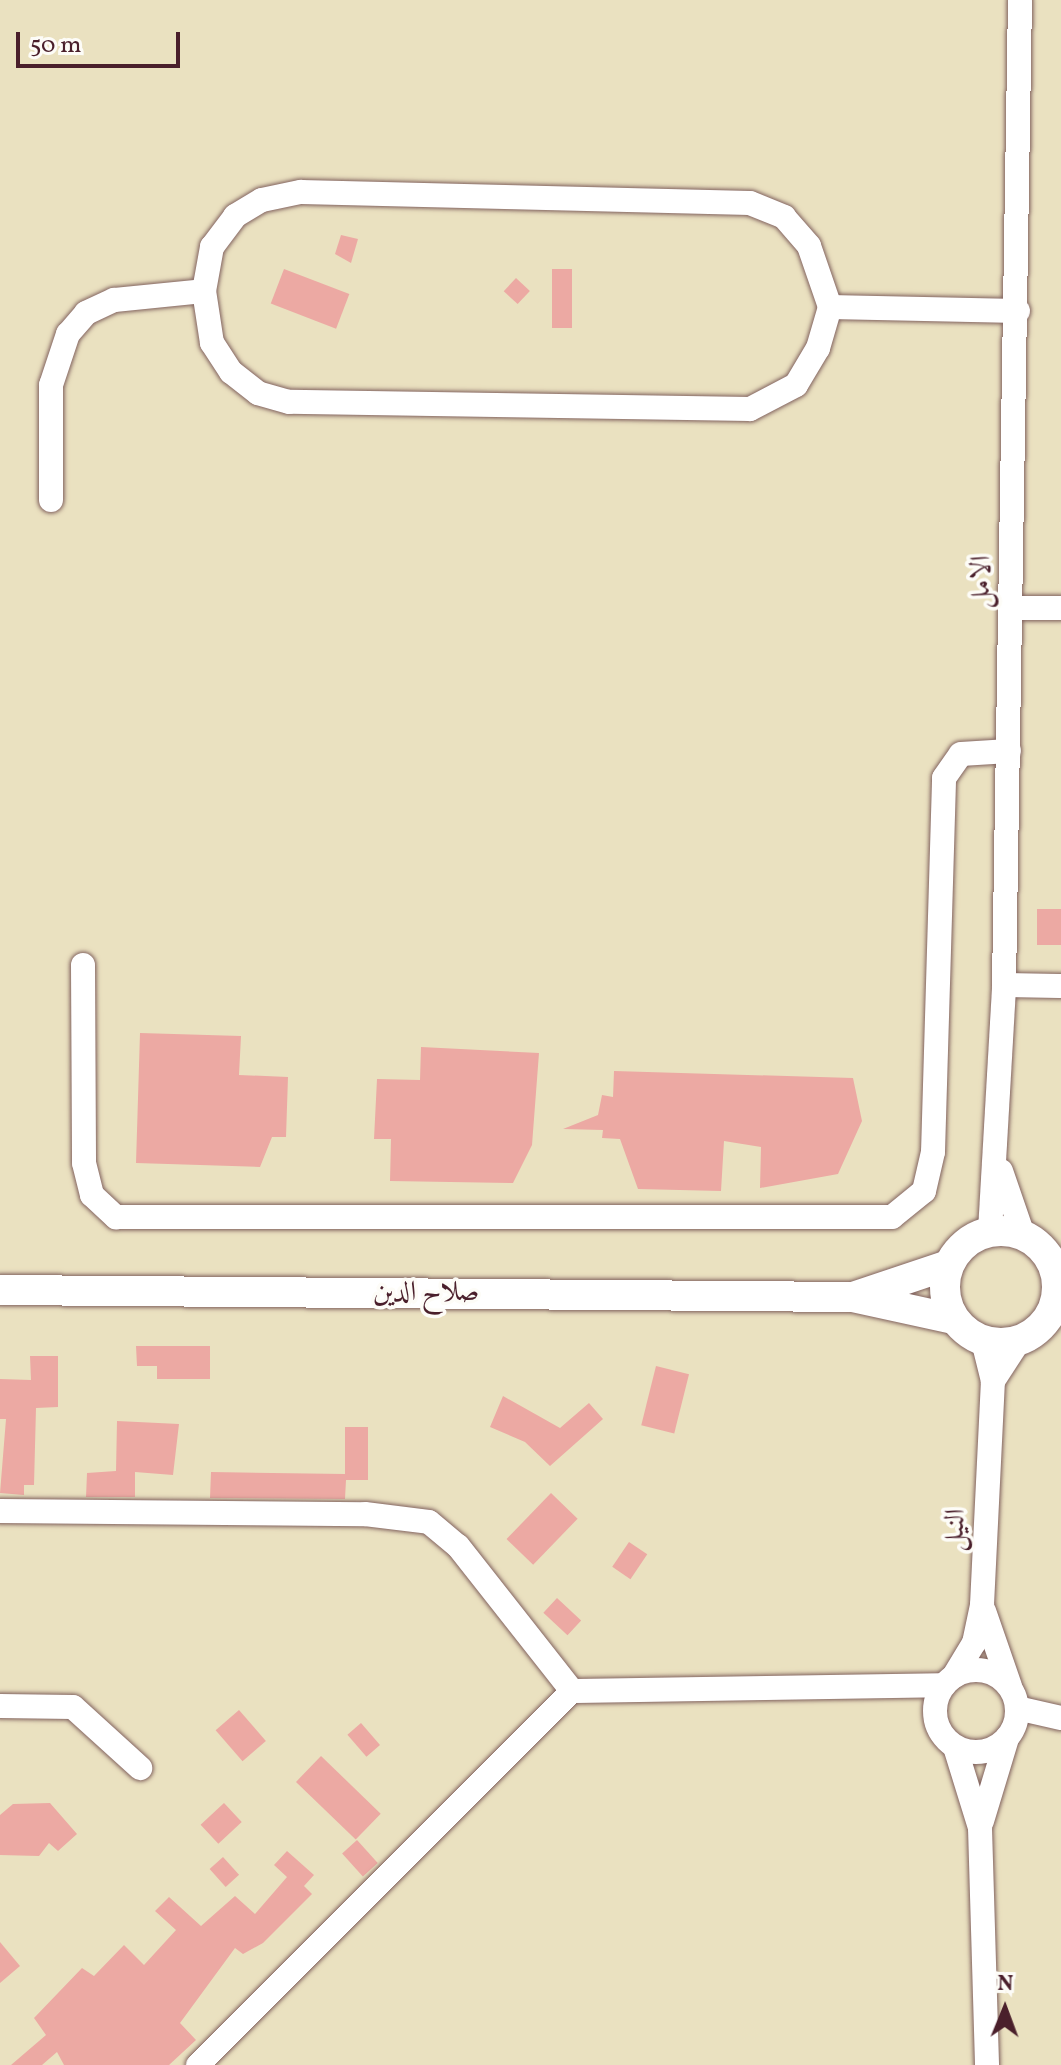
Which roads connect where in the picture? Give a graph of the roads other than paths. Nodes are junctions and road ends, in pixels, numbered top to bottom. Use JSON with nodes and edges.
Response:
{"nodes":[{"id":1,"x":1020,"y":0,"type":"edge"},
{"id":2,"x":204,"y":291,"type":"junction"},
{"id":3,"x":830,"y":307,"type":"junction"},
{"id":4,"x":1018,"y":311,"type":"junction"},
{"id":5,"x":51,"y":500,"type":"dead end"},
{"id":6,"x":1011,"y":608,"type":"junction"},
{"id":7,"x":1061,"y":608,"type":"edge"},
{"id":8,"x":1009,"y":751,"type":"junction"},
{"id":9,"x":83,"y":965,"type":"dead end"},
{"id":10,"x":1004,"y":985,"type":"junction"},
{"id":11,"x":1061,"y":986,"type":"edge"},
{"id":12,"x":999,"y":1165,"type":"junction"},
{"id":13,"x":990,"y":1231,"type":"junction"},
{"id":14,"x":1023,"y":1235,"type":"junction"},
{"id":15,"x":948,"y":1265,"type":"junction"},
{"id":16,"x":1058,"y":1288,"type":"edge"},
{"id":17,"x":0,"y":1290,"type":"edge"},
{"id":18,"x":853,"y":1297,"type":"junction"},
{"id":19,"x":953,"y":1319,"type":"junction"},
{"id":20,"x":983,"y":1341,"type":"junction"},
{"id":21,"x":1019,"y":1341,"type":"junction"},
{"id":22,"x":993,"y":1381,"type":"junction"},
{"id":23,"x":0,"y":1511,"type":"edge"},
{"id":24,"x":982,"y":1605,"type":"junction"},
{"id":25,"x":949,"y":1680,"type":"junction"},
{"id":26,"x":572,"y":1691,"type":"junction"},
{"id":27,"x":878,"y":1691,"type":"junction"},
{"id":28,"x":1014,"y":1699,"type":"junction"},
{"id":29,"x":0,"y":1706,"type":"edge"},
{"id":30,"x":1061,"y":1718,"type":"edge"},
{"id":31,"x":937,"y":1725,"type":"junction"},
{"id":32,"x":1007,"y":1738,"type":"junction"},
{"id":33,"x":955,"y":1747,"type":"junction"},
{"id":34,"x":140,"y":1768,"type":"dead end"},
{"id":35,"x":980,"y":1828,"type":"junction"},
{"id":36,"x":198,"y":2065,"type":"edge"},
{"id":37,"x":987,"y":2065,"type":"edge"}],
"edges":[{"from":1,"to":4,"type":"street","name":"الامل"},
{"from":2,"to":3,"type":"street"},
{"from":2,"to":3,"type":"street"},
{"from":2,"to":5,"type":"street"},
{"from":3,"to":4,"type":"street"},
{"from":4,"to":6,"type":"street","name":"الامل"},
{"from":6,"to":7,"type":"street"},
{"from":6,"to":8,"type":"street","name":"الامل"},
{"from":8,"to":9,"type":"street"},
{"from":8,"to":10,"type":"street","name":"الامل"},
{"from":10,"to":11,"type":"street"},
{"from":10,"to":12,"type":"street","name":"الامل"},
{"from":12,"to":13,"type":"street","name":"الامل"},
{"from":12,"to":14,"type":"street","name":"الامل"},
{"from":13,"to":14,"type":"main road"},
{"from":13,"to":15,"type":"main road"},
{"from":14,"to":16,"type":"main road"},
{"from":15,"to":18,"type":"main road","name":"صلاح الدين"},
{"from":15,"to":19,"type":"main road"},
{"from":16,"to":21,"type":"main road"},
{"from":17,"to":18,"type":"main road","name":"صلاح الدين"},
{"from":18,"to":19,"type":"main road","name":"صلاح الدين"},
{"from":19,"to":20,"type":"main road"},
{"from":20,"to":21,"type":"main road"},
{"from":20,"to":22,"type":"street","name":"النيل"},
{"from":21,"to":22,"type":"street"},
{"from":22,"to":24,"type":"street","name":"النيل"},
{"from":23,"to":26,"type":"street"},
{"from":24,"to":25,"type":"street","name":"النيل"},
{"from":24,"to":28,"type":"street"},
{"from":25,"to":27,"type":"street"},
{"from":25,"to":28,"type":"street"},
{"from":25,"to":31,"type":"street"},
{"from":26,"to":27,"type":"street"},
{"from":26,"to":36,"type":"street"},
{"from":27,"to":31,"type":"street"},
{"from":28,"to":30,"type":"street"},
{"from":28,"to":32,"type":"street"},
{"from":29,"to":34,"type":"street"},
{"from":31,"to":33,"type":"street"},
{"from":32,"to":33,"type":"street"},
{"from":32,"to":35,"type":"street"},
{"from":33,"to":35,"type":"street"},
{"from":35,"to":37,"type":"street"}]}
